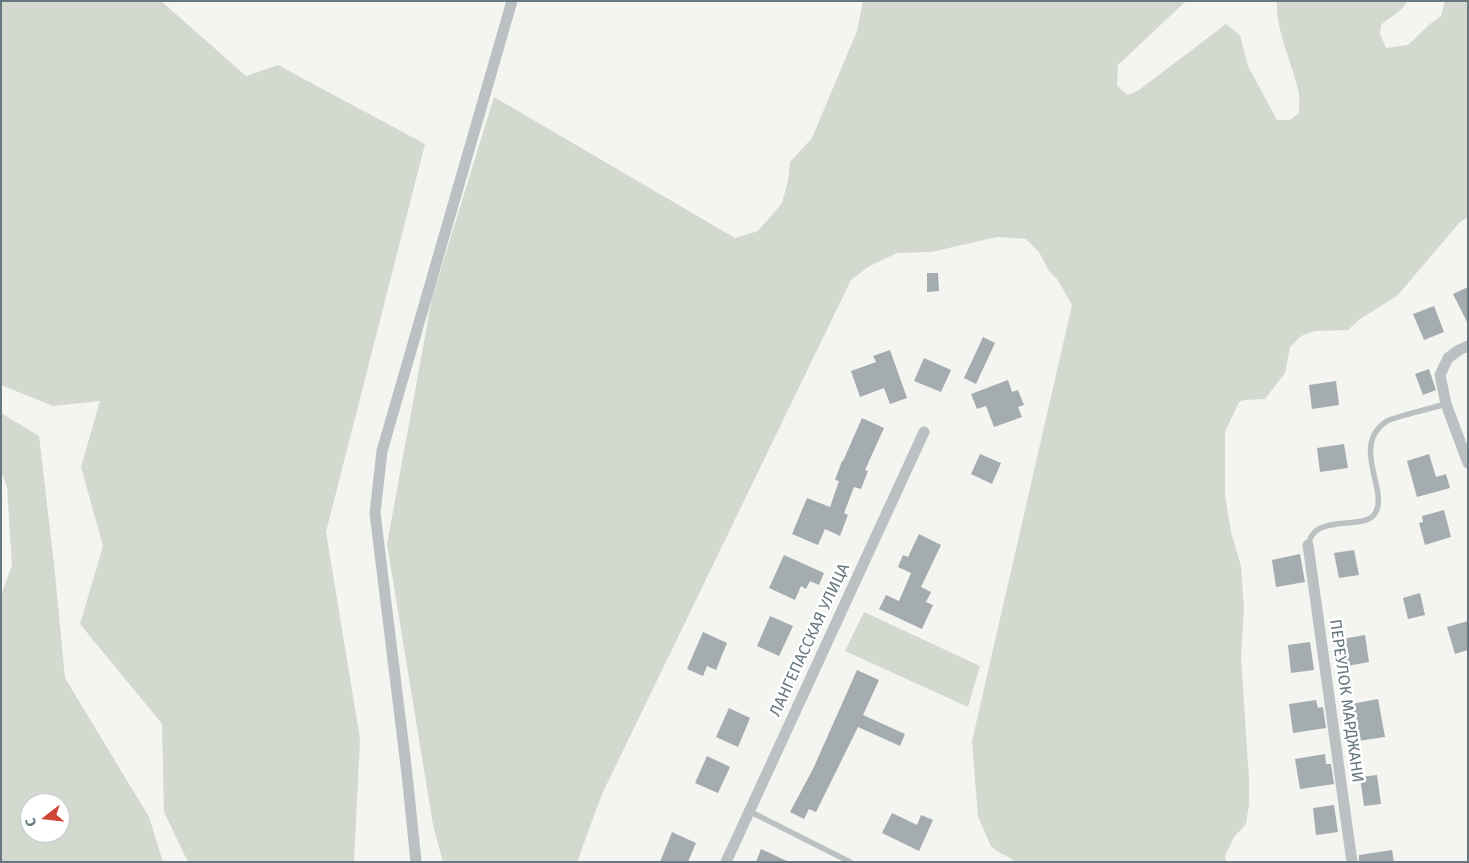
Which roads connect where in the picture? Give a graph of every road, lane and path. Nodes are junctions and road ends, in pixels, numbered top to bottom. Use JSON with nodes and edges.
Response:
{"nodes":[{"id":1,"x":512,"y":1,"type":"edge"},
{"id":2,"x":1463,"y":348,"type":"edge"},
{"id":3,"x":1446,"y":404,"type":"junction"},
{"id":4,"x":924,"y":432,"type":"dead end"},
{"id":5,"x":1468,"y":463,"type":"edge"},
{"id":6,"x":1308,"y":545,"type":"joint"},
{"id":7,"x":749,"y":811,"type":"junction"},
{"id":8,"x":416,"y":862,"type":"edge"},
{"id":9,"x":726,"y":862,"type":"edge"},
{"id":10,"x":850,"y":862,"type":"edge"},
{"id":11,"x":1352,"y":862,"type":"edge"}],
"edges":[{"from":1,"to":8,"type":"street"},
{"from":2,"to":3,"type":"street"},
{"from":3,"to":5,"type":"street"},
{"from":3,"to":6,"type":"lane"},
{"from":4,"to":7,"type":"street","name":"ЛАНГЕПАССКАЯ УЛИЦА"},
{"from":6,"to":11,"type":"street","name":"ПЕРЕУЛОК МАРДЖАНИ"},
{"from":7,"to":9,"type":"street","name":"ЛАНГЕПАССКАЯ УЛИЦА"},
{"from":7,"to":10,"type":"lane"}]}
